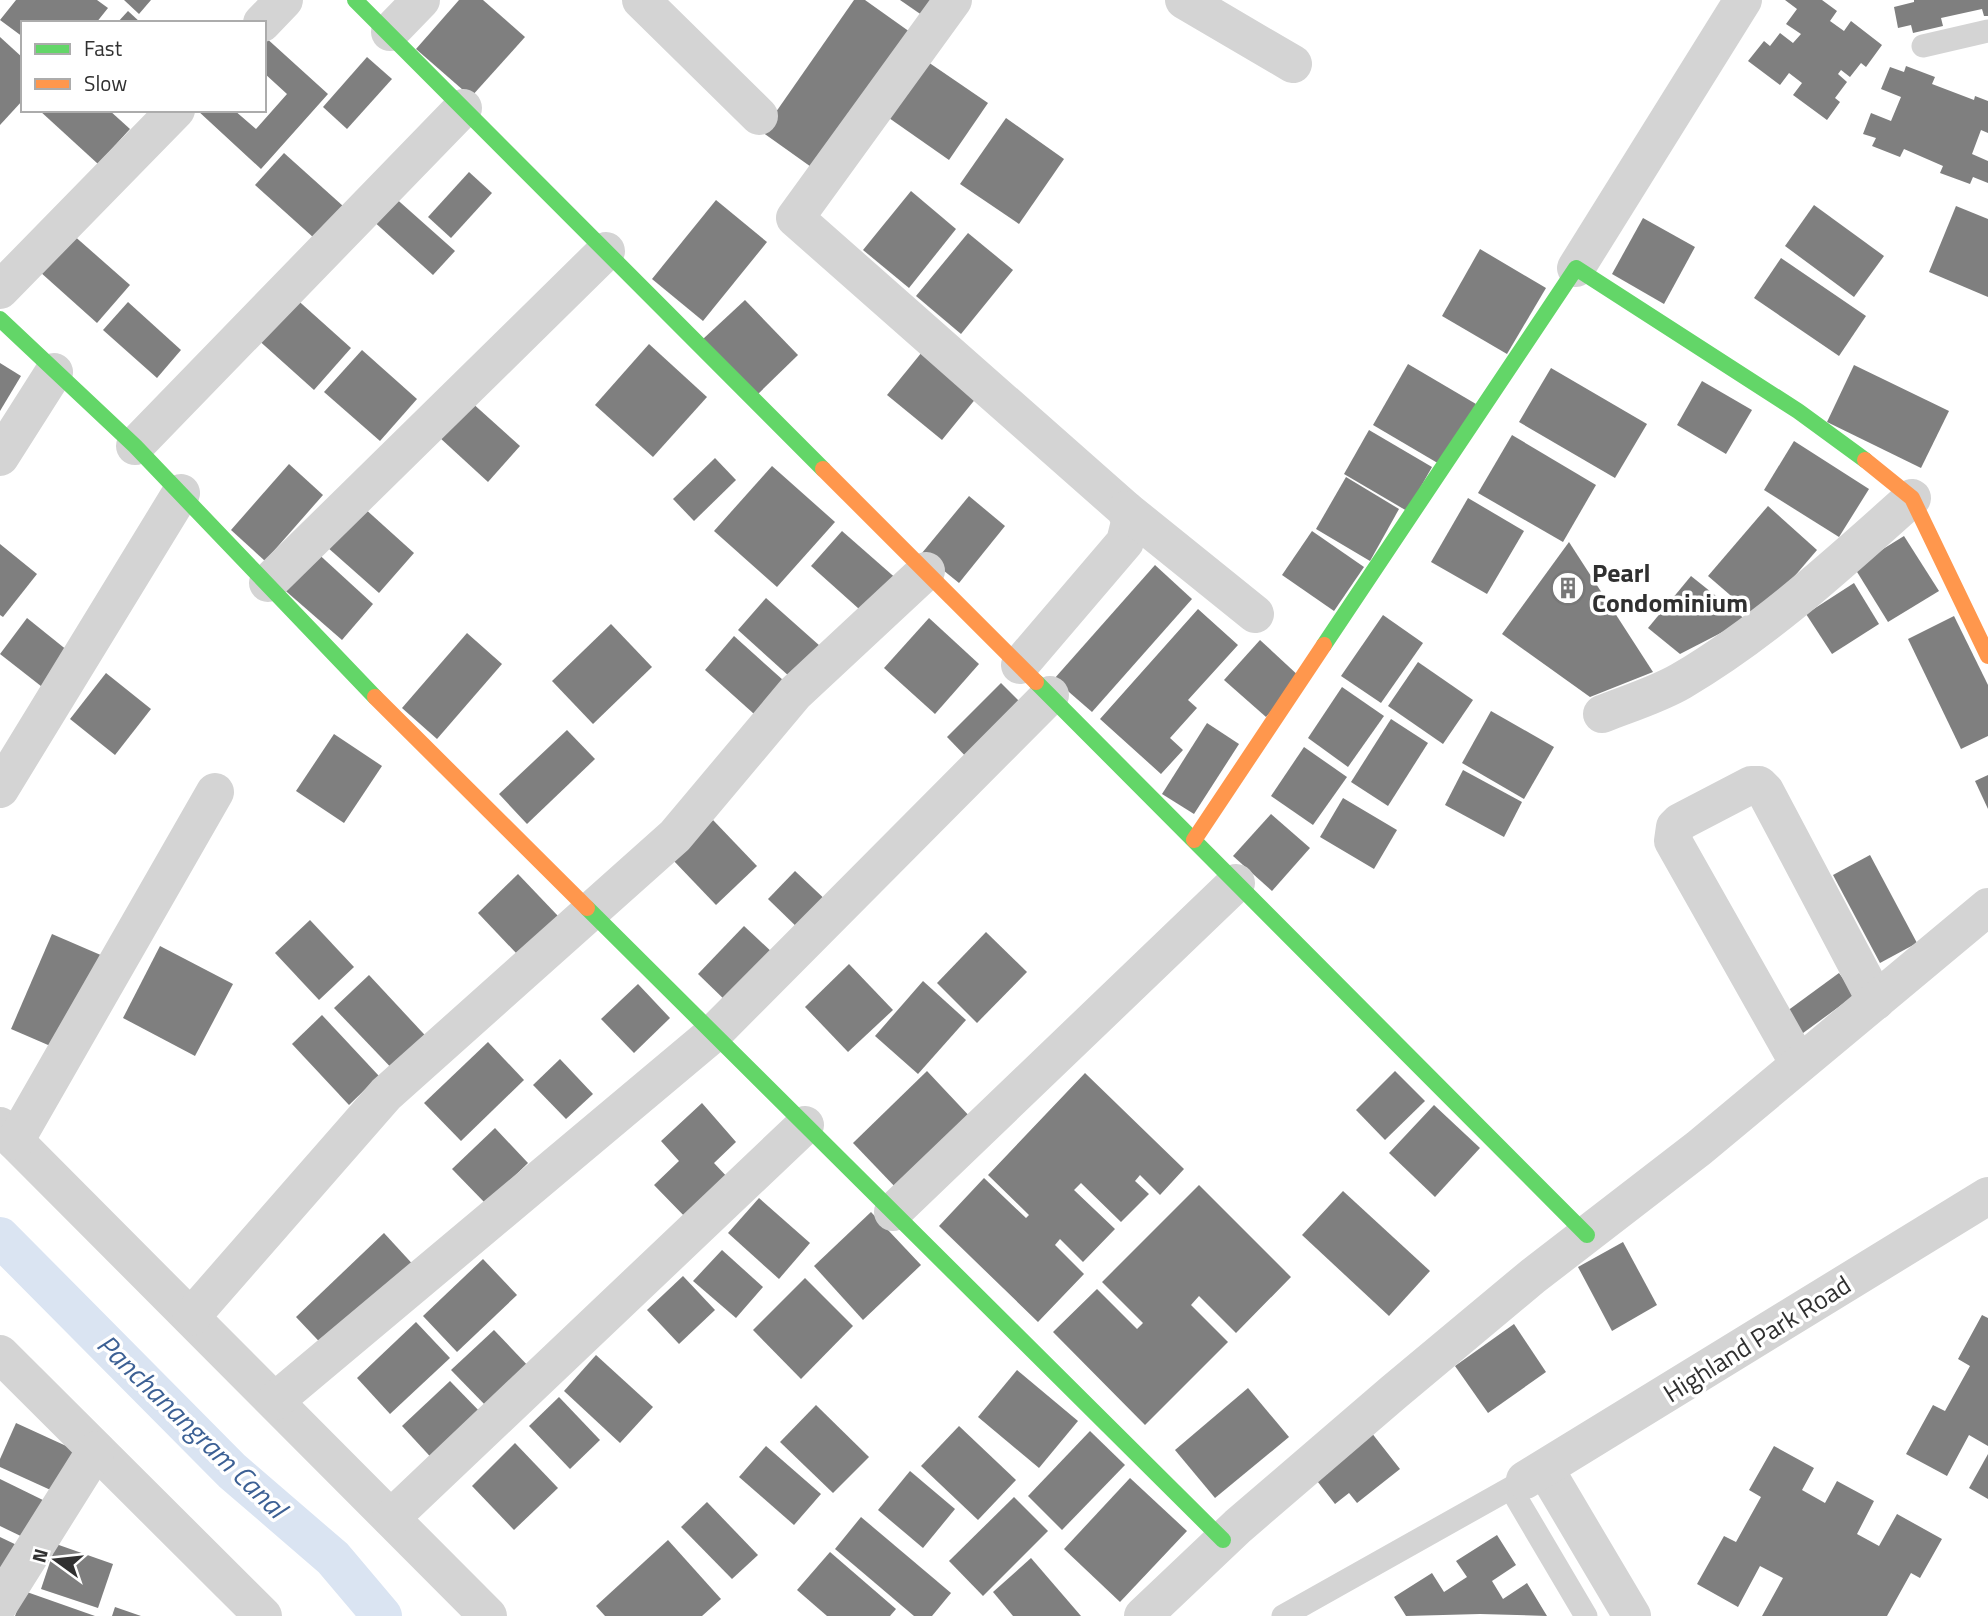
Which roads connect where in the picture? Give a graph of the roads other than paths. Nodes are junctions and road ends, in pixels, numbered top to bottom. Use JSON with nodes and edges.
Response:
{"nodes":[{"id":1,"x":284,"y":0,"type":"edge"},
{"id":2,"x":355,"y":0,"type":"edge"},
{"id":3,"x":421,"y":0,"type":"edge"},
{"id":4,"x":640,"y":0,"type":"edge"},
{"id":5,"x":953,"y":0,"type":"edge"},
{"id":6,"x":1184,"y":0,"type":"edge"},
{"id":7,"x":1743,"y":0,"type":"edge"},
{"id":8,"x":264,"y":21,"type":"edge"},
{"id":9,"x":1988,"y":30,"type":"edge"},
{"id":10,"x":390,"y":32,"type":"junction"},
{"id":11,"x":1923,"y":46,"type":"dead end"},
{"id":12,"x":1293,"y":64,"type":"dead end"},
{"id":13,"x":463,"y":108,"type":"junction"},
{"id":14,"x":174,"y":112,"type":"edge"},
{"id":15,"x":759,"y":116,"type":"dead end"},
{"id":16,"x":606,"y":251,"type":"junction"},
{"id":17,"x":1576,"y":268,"type":"junction"},
{"id":18,"x":0,"y":290,"type":"edge"},
{"id":19,"x":0,"y":319,"type":"edge"},
{"id":20,"x":54,"y":372,"type":"junction"},
{"id":21,"x":135,"y":446,"type":"junction"},
{"id":22,"x":0,"y":457,"type":"edge"},
{"id":23,"x":181,"y":493,"type":"junction"},
{"id":24,"x":1912,"y":498,"type":"junction"},
{"id":25,"x":1126,"y":510,"type":"junction"},
{"id":26,"x":926,"y":571,"type":"junction"},
{"id":27,"x":268,"y":583,"type":"junction"},
{"id":28,"x":1255,"y":614,"type":"dead end"},
{"id":29,"x":1988,"y":656,"type":"edge"},
{"id":30,"x":1020,"y":665,"type":"junction"},
{"id":31,"x":1050,"y":695,"type":"junction"},
{"id":32,"x":1602,"y":715,"type":"dead end"},
{"id":33,"x":0,"y":789,"type":"edge"},
{"id":34,"x":215,"y":792,"type":"dead end"},
{"id":35,"x":1194,"y":840,"type":"junction"},
{"id":36,"x":1236,"y":883,"type":"junction"},
{"id":37,"x":1988,"y":906,"type":"edge"},
{"id":38,"x":590,"y":910,"type":"junction"},
{"id":39,"x":1875,"y":1001,"type":"junction"},
{"id":40,"x":714,"y":1034,"type":"junction"},
{"id":41,"x":1799,"y":1064,"type":"junction"},
{"id":42,"x":805,"y":1125,"type":"junction"},
{"id":43,"x":7,"y":1133,"type":"edge"},
{"id":44,"x":1988,"y":1196,"type":"edge"},
{"id":45,"x":893,"y":1212,"type":"junction"},
{"id":46,"x":1587,"y":1235,"type":"junction"},
{"id":47,"x":191,"y":1317,"type":"junction"},
{"id":48,"x":0,"y":1354,"type":"edge"},
{"id":49,"x":275,"y":1401,"type":"junction"},
{"id":50,"x":96,"y":1450,"type":"junction"},
{"id":51,"x":1527,"y":1479,"type":"junction"},
{"id":52,"x":391,"y":1518,"type":"junction"},
{"id":53,"x":1223,"y":1540,"type":"junction"},
{"id":54,"x":0,"y":1603,"type":"edge"},
{"id":55,"x":263,"y":1616,"type":"edge"},
{"id":56,"x":488,"y":1616,"type":"edge"},
{"id":57,"x":1143,"y":1616,"type":"edge"},
{"id":58,"x":1283,"y":1616,"type":"edge"},
{"id":59,"x":1586,"y":1616,"type":"edge"},
{"id":60,"x":1632,"y":1616,"type":"edge"}],
"edges":[{"from":1,"to":8,"type":"street"},
{"from":2,"to":10,"type":"street"},
{"from":3,"to":10,"type":"street"},
{"from":4,"to":15,"type":"street"},
{"from":5,"to":25,"type":"street"},
{"from":6,"to":12,"type":"street"},
{"from":7,"to":17,"type":"street"},
{"from":9,"to":11,"type":"lane"},
{"from":10,"to":13,"type":"street"},
{"from":13,"to":16,"type":"street"},
{"from":13,"to":21,"type":"street"},
{"from":14,"to":18,"type":"street"},
{"from":16,"to":26,"type":"street"},
{"from":16,"to":27,"type":"street"},
{"from":17,"to":24,"type":"street"},
{"from":17,"to":35,"type":"street"},
{"from":19,"to":20,"type":"street"},
{"from":20,"to":21,"type":"street"},
{"from":20,"to":22,"type":"street"},
{"from":21,"to":23,"type":"street"},
{"from":23,"to":27,"type":"street"},
{"from":23,"to":33,"type":"street"},
{"from":24,"to":29,"type":"street"},
{"from":24,"to":32,"type":"street"},
{"from":25,"to":28,"type":"street"},
{"from":25,"to":30,"type":"street"},
{"from":26,"to":30,"type":"street"},
{"from":26,"to":38,"type":"street"},
{"from":27,"to":38,"type":"street"},
{"from":30,"to":31,"type":"street"},
{"from":31,"to":35,"type":"street"},
{"from":31,"to":40,"type":"street"},
{"from":34,"to":43,"type":"street"},
{"from":35,"to":36,"type":"street"},
{"from":36,"to":45,"type":"street"},
{"from":36,"to":46,"type":"street"},
{"from":37,"to":39,"type":"street"},
{"from":38,"to":40,"type":"street"},
{"from":38,"to":47,"type":"street"},
{"from":39,"to":41,"type":"street"},
{"from":39,"to":41,"type":"street"},
{"from":40,"to":42,"type":"street"},
{"from":40,"to":49,"type":"street"},
{"from":41,"to":46,"type":"street"},
{"from":42,"to":45,"type":"street"},
{"from":42,"to":52,"type":"street"},
{"from":43,"to":47,"type":"street"},
{"from":44,"to":51,"type":"street","name":"Highland Park Road"},
{"from":45,"to":53,"type":"street"},
{"from":46,"to":53,"type":"street"},
{"from":47,"to":49,"type":"street"},
{"from":48,"to":50,"type":"street"},
{"from":49,"to":52,"type":"street"},
{"from":50,"to":54,"type":"street"},
{"from":50,"to":55,"type":"street"},
{"from":51,"to":58,"type":"lane"},
{"from":51,"to":59,"type":"lane"},
{"from":51,"to":60,"type":"street"},
{"from":52,"to":56,"type":"street"},
{"from":53,"to":57,"type":"street"}]}
